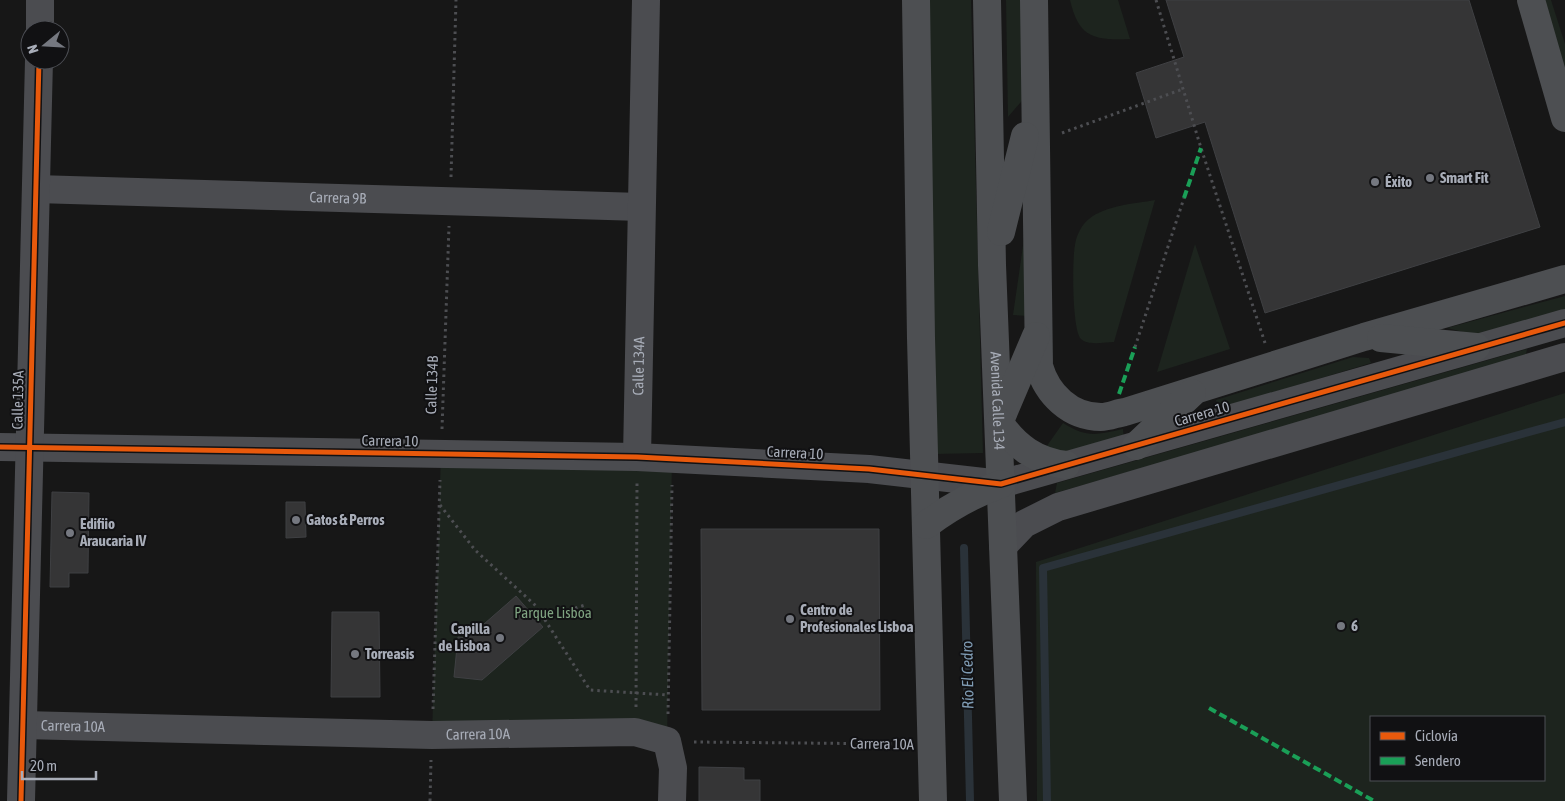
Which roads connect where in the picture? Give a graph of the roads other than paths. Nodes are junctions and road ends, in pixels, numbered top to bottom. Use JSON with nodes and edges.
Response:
{"nodes":[{"id":1,"x":40,"y":0,"type":"edge"},
{"id":2,"x":646,"y":0,"type":"edge"},
{"id":3,"x":916,"y":0,"type":"edge"},
{"id":4,"x":988,"y":0,"type":"edge"},
{"id":5,"x":1034,"y":0,"type":"edge"},
{"id":6,"x":1531,"y":0,"type":"edge"},
{"id":7,"x":40,"y":20,"type":"edge"},
{"id":8,"x":39,"y":70,"type":"edge"},
{"id":9,"x":1035,"y":99,"type":"junction"},
{"id":10,"x":1565,"y":118,"type":"edge"},
{"id":11,"x":36,"y":189,"type":"junction"},
{"id":12,"x":642,"y":207,"type":"junction"},
{"id":13,"x":992,"y":265,"type":"junction"},
{"id":14,"x":1565,"y":279,"type":"edge"},
{"id":15,"x":1565,"y":323,"type":"edge"},
{"id":16,"x":1037,"y":333,"type":"junction"},
{"id":17,"x":1364,"y":337,"type":"junction"},
{"id":18,"x":1476,"y":347,"type":"junction"},
{"id":19,"x":1565,"y":357,"type":"edge"},
{"id":20,"x":1196,"y":388,"type":"junction"},
{"id":21,"x":999,"y":422,"type":"junction"},
{"id":22,"x":1136,"y":446,"type":"junction"},
{"id":23,"x":0,"y":448,"type":"edge"},
{"id":24,"x":30,"y":448,"type":"junction"},
{"id":25,"x":636,"y":457,"type":"junction"},
{"id":26,"x":1066,"y":465,"type":"junction"},
{"id":27,"x":925,"y":475,"type":"junction"},
{"id":28,"x":1001,"y":484,"type":"junction"},
{"id":29,"x":926,"y":525,"type":"junction"},
{"id":30,"x":1003,"y":546,"type":"junction"},
{"id":31,"x":23,"y":725,"type":"junction"},
{"id":32,"x":21,"y":801,"type":"edge"},
{"id":33,"x":672,"y":801,"type":"edge"},
{"id":34,"x":933,"y":801,"type":"edge"},
{"id":35,"x":1013,"y":801,"type":"edge"}],
"edges":[{"from":1,"to":7,"type":"street"},
{"from":2,"to":12,"type":"street","name":"Calle 134A"},
{"from":3,"to":27,"type":"main road"},
{"from":4,"to":13,"type":"main road","name":"Avenida Calle 134"},
{"from":5,"to":9,"type":"main road"},
{"from":6,"to":10,"type":"main road"},
{"from":8,"to":11,"type":"street","name":"Calle 135A"},
{"from":9,"to":13,"type":"main road"},
{"from":9,"to":16,"type":"main road"},
{"from":11,"to":12,"type":"street","name":"Carrera 9B"},
{"from":11,"to":24,"type":"street","name":"Calle 135A"},
{"from":12,"to":25,"type":"street","name":"Calle 134A"},
{"from":13,"to":21,"type":"main road","name":"Avenida Calle 134"},
{"from":14,"to":17,"type":"main road"},
{"from":15,"to":18,"type":"street","name":"Carrera 10"},
{"from":16,"to":20,"type":"main road"},
{"from":16,"to":21,"type":"main road"},
{"from":17,"to":18,"type":"main road"},
{"from":17,"to":20,"type":"main road"},
{"from":18,"to":22,"type":"street","name":"Carrera 10"},
{"from":19,"to":30,"type":"street"},
{"from":20,"to":22,"type":"main road"},
{"from":21,"to":26,"type":"main road"},
{"from":21,"to":28,"type":"main road","name":"Avenida Calle 134"},
{"from":22,"to":26,"type":"street","name":"Carrera 10"},
{"from":23,"to":24,"type":"street","name":"Carrera 10"},
{"from":24,"to":25,"type":"street","name":"Carrera 10"},
{"from":24,"to":31,"type":"street","name":"Calle 135A"},
{"from":25,"to":27,"type":"street","name":"Carrera 10"},
{"from":26,"to":28,"type":"street","name":"Carrera 10"},
{"from":27,"to":28,"type":"street","name":"Carrera 10"},
{"from":27,"to":29,"type":"main road"},
{"from":28,"to":29,"type":"main road"},
{"from":28,"to":30,"type":"main road","name":"Avenida Calle 134"},
{"from":29,"to":34,"type":"main road"},
{"from":30,"to":35,"type":"main road","name":"Avenida Calle 134"},
{"from":31,"to":32,"type":"street","name":"Calle 135A"},
{"from":31,"to":33,"type":"street","name":"Carrera 10A"}]}
